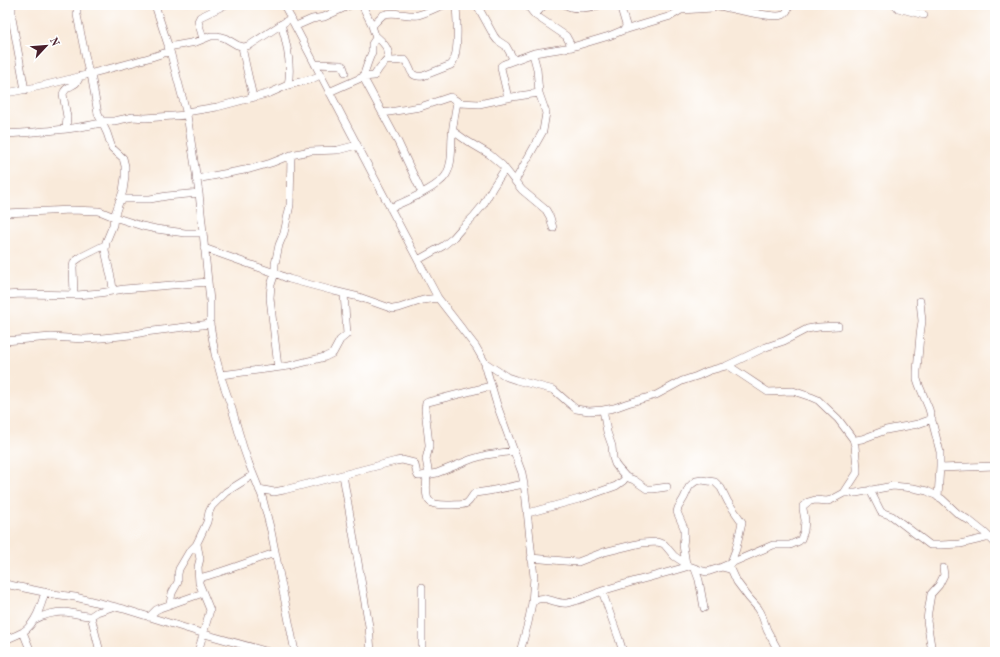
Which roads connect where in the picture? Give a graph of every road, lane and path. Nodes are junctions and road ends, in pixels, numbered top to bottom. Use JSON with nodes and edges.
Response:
{"nodes":[{"id":1,"x":13,"y":5,"type":"edge"},
{"id":2,"x":77,"y":5,"type":"edge"},
{"id":3,"x":155,"y":5,"type":"edge"},
{"id":4,"x":225,"y":5,"type":"edge"},
{"id":5,"x":284,"y":5,"type":"edge"},
{"id":6,"x":350,"y":5,"type":"edge"},
{"id":7,"x":362,"y":5,"type":"edge"},
{"id":8,"x":443,"y":5,"type":"edge"},
{"id":9,"x":456,"y":5,"type":"edge"},
{"id":10,"x":477,"y":5,"type":"edge"},
{"id":11,"x":527,"y":5,"type":"edge"},
{"id":12,"x":544,"y":5,"type":"edge"},
{"id":13,"x":566,"y":5,"type":"edge"},
{"id":14,"x":600,"y":5,"type":"edge"},
{"id":15,"x":620,"y":5,"type":"edge"},
{"id":16,"x":790,"y":5,"type":"edge"},
{"id":17,"x":895,"y":5,"type":"edge"},
{"id":18,"x":720,"y":6,"type":"edge"},
{"id":19,"x":535,"y":14,"type":"junction"},
{"id":20,"x":924,"y":15,"type":"dead end"},
{"id":21,"x":291,"y":18,"type":"junction"},
{"id":22,"x":281,"y":24,"type":"junction"},
{"id":23,"x":296,"y":26,"type":"junction"},
{"id":24,"x":372,"y":26,"type":"junction"},
{"id":25,"x":625,"y":30,"type":"junction"},
{"id":26,"x":376,"y":36,"type":"junction"},
{"id":27,"x":203,"y":39,"type":"junction"},
{"id":28,"x":242,"y":47,"type":"junction"},
{"id":29,"x":572,"y":47,"type":"junction"},
{"id":30,"x":169,"y":49,"type":"junction"},
{"id":31,"x":533,"y":54,"type":"junction"},
{"id":32,"x":387,"y":60,"type":"junction"},
{"id":33,"x":514,"y":60,"type":"junction"},
{"id":34,"x":315,"y":64,"type":"junction"},
{"id":35,"x":345,"y":72,"type":"dead end"},
{"id":36,"x":90,"y":74,"type":"junction"},
{"id":37,"x":320,"y":75,"type":"junction"},
{"id":38,"x":80,"y":76,"type":"junction"},
{"id":39,"x":363,"y":78,"type":"junction"},
{"id":40,"x":288,"y":85,"type":"junction"},
{"id":41,"x":25,"y":90,"type":"junction"},
{"id":42,"x":329,"y":92,"type":"junction"},
{"id":43,"x":5,"y":93,"type":"edge"},
{"id":44,"x":539,"y":93,"type":"junction"},
{"id":45,"x":253,"y":97,"type":"junction"},
{"id":46,"x":508,"y":98,"type":"junction"},
{"id":47,"x":457,"y":102,"type":"junction"},
{"id":48,"x":187,"y":113,"type":"junction"},
{"id":49,"x":383,"y":113,"type":"junction"},
{"id":50,"x":101,"y":122,"type":"junction"},
{"id":51,"x":66,"y":129,"type":"junction"},
{"id":52,"x":452,"y":131,"type":"junction"},
{"id":53,"x":5,"y":134,"type":"edge"},
{"id":54,"x":357,"y":145,"type":"junction"},
{"id":55,"x":291,"y":155,"type":"junction"},
{"id":56,"x":505,"y":169,"type":"junction"},
{"id":57,"x":196,"y":179,"type":"junction"},
{"id":58,"x":515,"y":181,"type":"junction"},
{"id":59,"x":199,"y":193,"type":"junction"},
{"id":60,"x":422,"y":193,"type":"junction"},
{"id":61,"x":119,"y":201,"type":"junction"},
{"id":62,"x":390,"y":208,"type":"junction"},
{"id":63,"x":5,"y":213,"type":"edge"},
{"id":64,"x":114,"y":217,"type":"junction"},
{"id":65,"x":553,"y":228,"type":"dead end"},
{"id":66,"x":203,"y":233,"type":"junction"},
{"id":67,"x":106,"y":245,"type":"junction"},
{"id":68,"x":204,"y":248,"type":"junction"},
{"id":69,"x":418,"y":260,"type":"junction"},
{"id":70,"x":275,"y":273,"type":"junction"},
{"id":71,"x":208,"y":282,"type":"junction"},
{"id":72,"x":113,"y":290,"type":"junction"},
{"id":73,"x":344,"y":294,"type":"junction"},
{"id":74,"x":5,"y":295,"type":"edge"},
{"id":75,"x":74,"y":295,"type":"junction"},
{"id":76,"x":438,"y":298,"type":"junction"},
{"id":77,"x":920,"y":301,"type":"dead end"},
{"id":78,"x":210,"y":324,"type":"junction"},
{"id":79,"x":838,"y":326,"type":"dead end"},
{"id":80,"x":5,"y":341,"type":"edge"},
{"id":81,"x":484,"y":362,"type":"junction"},
{"id":82,"x":726,"y":366,"type":"junction"},
{"id":83,"x":278,"y":367,"type":"junction"},
{"id":84,"x":221,"y":375,"type":"junction"},
{"id":85,"x":491,"y":386,"type":"junction"},
{"id":86,"x":603,"y":410,"type":"junction"},
{"id":87,"x":932,"y":419,"type":"junction"},
{"id":88,"x":853,"y":439,"type":"junction"},
{"id":89,"x":514,"y":451,"type":"junction"},
{"id":90,"x":995,"y":466,"type":"edge"},
{"id":91,"x":940,"y":468,"type":"junction"},
{"id":92,"x":253,"y":475,"type":"junction"},
{"id":93,"x":343,"y":475,"type":"junction"},
{"id":94,"x":428,"y":475,"type":"junction"},
{"id":95,"x":626,"y":477,"type":"junction"},
{"id":96,"x":524,"y":484,"type":"junction"},
{"id":97,"x":667,"y":487,"type":"dead end"},
{"id":98,"x":259,"y":490,"type":"junction"},
{"id":99,"x":870,"y":490,"type":"junction"},
{"id":100,"x":844,"y":493,"type":"junction"},
{"id":101,"x":938,"y":497,"type":"junction"},
{"id":102,"x":528,"y":513,"type":"junction"},
{"id":103,"x":992,"y":540,"type":"edge"},
{"id":104,"x":196,"y":544,"type":"junction"},
{"id":105,"x":275,"y":553,"type":"junction"},
{"id":106,"x":531,"y":558,"type":"junction"},
{"id":107,"x":731,"y":562,"type":"junction"},
{"id":108,"x":690,"y":566,"type":"junction"},
{"id":109,"x":722,"y":566,"type":"junction"},
{"id":110,"x":943,"y":568,"type":"dead end"},
{"id":111,"x":199,"y":578,"type":"junction"},
{"id":112,"x":5,"y":584,"type":"edge"},
{"id":113,"x":422,"y":587,"type":"dead end"},
{"id":114,"x":602,"y":591,"type":"junction"},
{"id":115,"x":45,"y":592,"type":"junction"},
{"id":116,"x":203,"y":593,"type":"junction"},
{"id":117,"x":532,"y":603,"type":"junction"},
{"id":118,"x":170,"y":604,"type":"junction"},
{"id":119,"x":114,"y":607,"type":"junction"},
{"id":120,"x":704,"y":608,"type":"dead end"},
{"id":121,"x":91,"y":616,"type":"junction"},
{"id":122,"x":150,"y":617,"type":"junction"},
{"id":123,"x":34,"y":620,"type":"junction"},
{"id":124,"x":23,"y":632,"type":"junction"},
{"id":125,"x":202,"y":633,"type":"junction"},
{"id":126,"x":5,"y":640,"type":"edge"},
{"id":127,"x":31,"y":652,"type":"edge"},
{"id":128,"x":100,"y":652,"type":"edge"},
{"id":129,"x":198,"y":652,"type":"edge"},
{"id":130,"x":269,"y":652,"type":"edge"},
{"id":131,"x":295,"y":652,"type":"edge"},
{"id":132,"x":371,"y":652,"type":"edge"},
{"id":133,"x":422,"y":652,"type":"edge"},
{"id":134,"x":520,"y":652,"type":"edge"},
{"id":135,"x":623,"y":652,"type":"edge"},
{"id":136,"x":779,"y":652,"type":"edge"},
{"id":137,"x":932,"y":652,"type":"edge"}],
"edges":[{"from":1,"to":41,"type":"street"},
{"from":2,"to":36,"type":"street"},
{"from":3,"to":30,"type":"street"},
{"from":4,"to":27,"type":"street"},
{"from":5,"to":21,"type":"street"},
{"from":6,"to":23,"type":"street"},
{"from":7,"to":24,"type":"street"},
{"from":8,"to":24,"type":"street"},
{"from":9,"to":32,"type":"street"},
{"from":10,"to":33,"type":"street"},
{"from":11,"to":19,"type":"street"},
{"from":12,"to":19,"type":"street"},
{"from":13,"to":14,"type":"street"},
{"from":15,"to":25,"type":"street"},
{"from":16,"to":18,"type":"street"},
{"from":17,"to":20,"type":"street"},
{"from":18,"to":25,"type":"street"},
{"from":19,"to":29,"type":"street"},
{"from":21,"to":22,"type":"street"},
{"from":21,"to":23,"type":"street"},
{"from":22,"to":28,"type":"street"},
{"from":22,"to":40,"type":"street"},
{"from":23,"to":34,"type":"street"},
{"from":24,"to":26,"type":"street"},
{"from":25,"to":29,"type":"street"},
{"from":26,"to":32,"type":"street"},
{"from":26,"to":39,"type":"street"},
{"from":27,"to":28,"type":"street"},
{"from":27,"to":30,"type":"street"},
{"from":28,"to":45,"type":"street"},
{"from":29,"to":31,"type":"street"},
{"from":30,"to":36,"type":"street"},
{"from":30,"to":48,"type":"street"},
{"from":31,"to":33,"type":"street"},
{"from":31,"to":44,"type":"street"},
{"from":32,"to":39,"type":"street"},
{"from":33,"to":46,"type":"street"},
{"from":34,"to":35,"type":"street"},
{"from":34,"to":37,"type":"street"},
{"from":36,"to":38,"type":"street"},
{"from":36,"to":50,"type":"street"},
{"from":37,"to":40,"type":"street"},
{"from":37,"to":42,"type":"street"},
{"from":38,"to":41,"type":"street"},
{"from":38,"to":51,"type":"street"},
{"from":39,"to":42,"type":"street"},
{"from":39,"to":49,"type":"street"},
{"from":40,"to":45,"type":"street"},
{"from":41,"to":43,"type":"street"},
{"from":42,"to":54,"type":"street"},
{"from":44,"to":46,"type":"street"},
{"from":44,"to":58,"type":"street"},
{"from":45,"to":48,"type":"street"},
{"from":46,"to":47,"type":"street"},
{"from":47,"to":49,"type":"street"},
{"from":47,"to":52,"type":"street"},
{"from":48,"to":50,"type":"street"},
{"from":48,"to":57,"type":"street"},
{"from":49,"to":60,"type":"street"},
{"from":50,"to":51,"type":"street"},
{"from":50,"to":61,"type":"street"},
{"from":51,"to":53,"type":"street"},
{"from":52,"to":56,"type":"street"},
{"from":52,"to":60,"type":"street"},
{"from":54,"to":55,"type":"street"},
{"from":54,"to":62,"type":"street"},
{"from":55,"to":57,"type":"street"},
{"from":55,"to":70,"type":"street"},
{"from":56,"to":58,"type":"street"},
{"from":56,"to":69,"type":"street"},
{"from":57,"to":59,"type":"street"},
{"from":58,"to":65,"type":"street"},
{"from":59,"to":61,"type":"street"},
{"from":59,"to":66,"type":"street"},
{"from":60,"to":62,"type":"street"},
{"from":61,"to":64,"type":"street"},
{"from":62,"to":69,"type":"street"},
{"from":63,"to":64,"type":"street"},
{"from":64,"to":66,"type":"street"},
{"from":64,"to":67,"type":"street"},
{"from":66,"to":68,"type":"street"},
{"from":67,"to":72,"type":"street"},
{"from":67,"to":75,"type":"street"},
{"from":68,"to":70,"type":"street"},
{"from":68,"to":71,"type":"street"},
{"from":69,"to":76,"type":"street"},
{"from":70,"to":73,"type":"street"},
{"from":70,"to":83,"type":"street"},
{"from":71,"to":72,"type":"street"},
{"from":71,"to":78,"type":"street"},
{"from":72,"to":75,"type":"street"},
{"from":73,"to":76,"type":"street"},
{"from":73,"to":83,"type":"street"},
{"from":74,"to":75,"type":"street"},
{"from":76,"to":81,"type":"street"},
{"from":77,"to":87,"type":"street"},
{"from":78,"to":80,"type":"street"},
{"from":78,"to":84,"type":"street"},
{"from":79,"to":82,"type":"street"},
{"from":81,"to":85,"type":"street"},
{"from":81,"to":86,"type":"street"},
{"from":82,"to":86,"type":"street"},
{"from":82,"to":88,"type":"street"},
{"from":83,"to":84,"type":"street"},
{"from":84,"to":92,"type":"street"},
{"from":85,"to":89,"type":"street"},
{"from":85,"to":94,"type":"street"},
{"from":86,"to":95,"type":"street"},
{"from":87,"to":88,"type":"street"},
{"from":87,"to":91,"type":"street"},
{"from":88,"to":100,"type":"street"},
{"from":89,"to":94,"type":"street"},
{"from":89,"to":96,"type":"street"},
{"from":90,"to":91,"type":"street"},
{"from":91,"to":101,"type":"street"},
{"from":92,"to":98,"type":"street"},
{"from":92,"to":104,"type":"street"},
{"from":93,"to":94,"type":"street"},
{"from":93,"to":98,"type":"street"},
{"from":93,"to":132,"type":"street"},
{"from":94,"to":96,"type":"street"},
{"from":95,"to":97,"type":"street"},
{"from":95,"to":102,"type":"street"},
{"from":96,"to":102,"type":"street"},
{"from":98,"to":105,"type":"street"},
{"from":99,"to":100,"type":"street"},
{"from":99,"to":101,"type":"street"},
{"from":99,"to":103,"type":"street"},
{"from":100,"to":107,"type":"street"},
{"from":101,"to":103,"type":"street"},
{"from":102,"to":106,"type":"street"},
{"from":104,"to":111,"type":"street"},
{"from":104,"to":118,"type":"street"},
{"from":105,"to":111,"type":"street"},
{"from":105,"to":131,"type":"street"},
{"from":106,"to":108,"type":"street"},
{"from":106,"to":117,"type":"street"},
{"from":107,"to":108,"type":"street"},
{"from":107,"to":109,"type":"street"},
{"from":108,"to":109,"type":"street"},
{"from":108,"to":114,"type":"street"},
{"from":108,"to":120,"type":"street"},
{"from":109,"to":136,"type":"street"},
{"from":110,"to":137,"type":"street"},
{"from":111,"to":116,"type":"street"},
{"from":112,"to":115,"type":"street"},
{"from":113,"to":133,"type":"street"},
{"from":114,"to":117,"type":"street"},
{"from":114,"to":135,"type":"street"},
{"from":115,"to":119,"type":"street"},
{"from":115,"to":123,"type":"street"},
{"from":116,"to":118,"type":"street"},
{"from":116,"to":125,"type":"street"},
{"from":117,"to":134,"type":"street"},
{"from":118,"to":122,"type":"street"},
{"from":119,"to":121,"type":"street"},
{"from":119,"to":122,"type":"street"},
{"from":121,"to":123,"type":"street"},
{"from":121,"to":128,"type":"street"},
{"from":122,"to":125,"type":"street"},
{"from":123,"to":124,"type":"street"},
{"from":124,"to":126,"type":"street"},
{"from":124,"to":127,"type":"street"},
{"from":125,"to":129,"type":"street"},
{"from":125,"to":130,"type":"street"}]}
